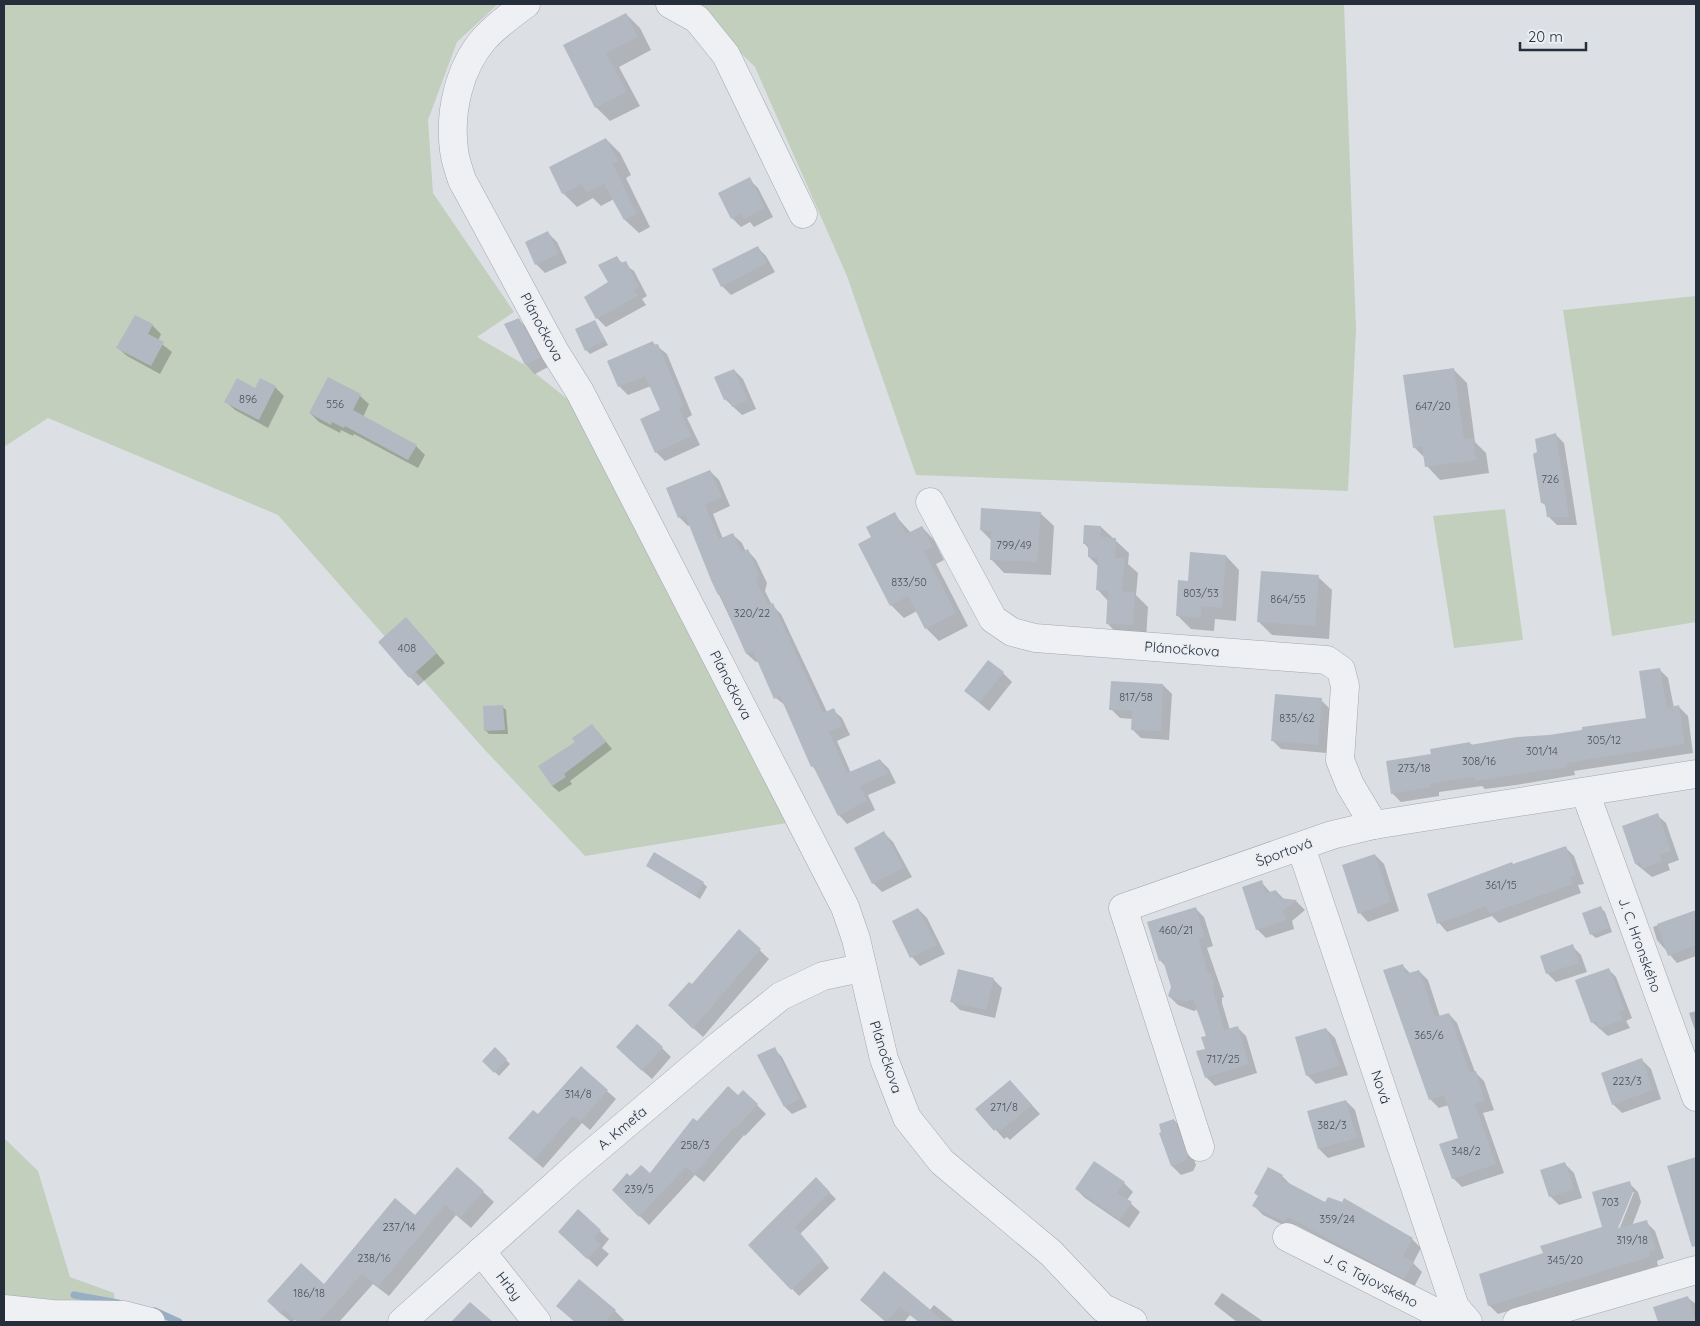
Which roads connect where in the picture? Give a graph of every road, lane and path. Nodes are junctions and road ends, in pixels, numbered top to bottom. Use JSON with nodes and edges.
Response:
{"nodes":[{"id":1,"x":526,"y":4,"type":"edge"},
{"id":2,"x":670,"y":4,"type":"edge"},
{"id":3,"x":803,"y":214,"type":"dead end"},
{"id":4,"x":930,"y":502,"type":"dead end"},
{"id":5,"x":1696,"y":774,"type":"edge"},
{"id":6,"x":1585,"y":792,"type":"junction"},
{"id":7,"x":1374,"y":826,"type":"junction"},
{"id":8,"x":1301,"y":847,"type":"junction"},
{"id":9,"x":862,"y":968,"type":"junction"},
{"id":10,"x":1696,"y":1097,"type":"edge"},
{"id":11,"x":1200,"y":1147,"type":"dead end"},
{"id":12,"x":1287,"y":1237,"type":"dead end"},
{"id":13,"x":481,"y":1251,"type":"junction"},
{"id":14,"x":1696,"y":1270,"type":"edge"},
{"id":15,"x":4,"y":1309,"type":"edge"},
{"id":16,"x":1528,"y":1321,"type":"edge"},
{"id":17,"x":151,"y":1322,"type":"edge"},
{"id":18,"x":402,"y":1322,"type":"edge"},
{"id":19,"x":538,"y":1322,"type":"edge"},
{"id":20,"x":1133,"y":1322,"type":"edge"},
{"id":21,"x":1455,"y":1322,"type":"edge"},
{"id":22,"x":1468,"y":1322,"type":"edge"}],
"edges":[{"from":1,"to":9,"type":"street","name":"Plánočkova"},
{"from":2,"to":3,"type":"street"},
{"from":4,"to":7,"type":"street","name":"Plánočkova"},
{"from":5,"to":6,"type":"street","name":"Športová"},
{"from":6,"to":7,"type":"street","name":"Športová"},
{"from":6,"to":10,"type":"street","name":"J. C. Hronského"},
{"from":7,"to":8,"type":"street","name":"Športová"},
{"from":8,"to":11,"type":"street","name":"Športová"},
{"from":8,"to":22,"type":"street","name":"Nová"},
{"from":9,"to":13,"type":"street","name":"A. Kmeťa"},
{"from":9,"to":20,"type":"street","name":"Plánočkova"},
{"from":12,"to":21,"type":"street","name":"J. G. Tajovského"},
{"from":13,"to":18,"type":"street","name":"A. Kmeťa"},
{"from":13,"to":19,"type":"street","name":"Hrby"},
{"from":14,"to":16,"type":"street"},
{"from":15,"to":17,"type":"street"}]}
